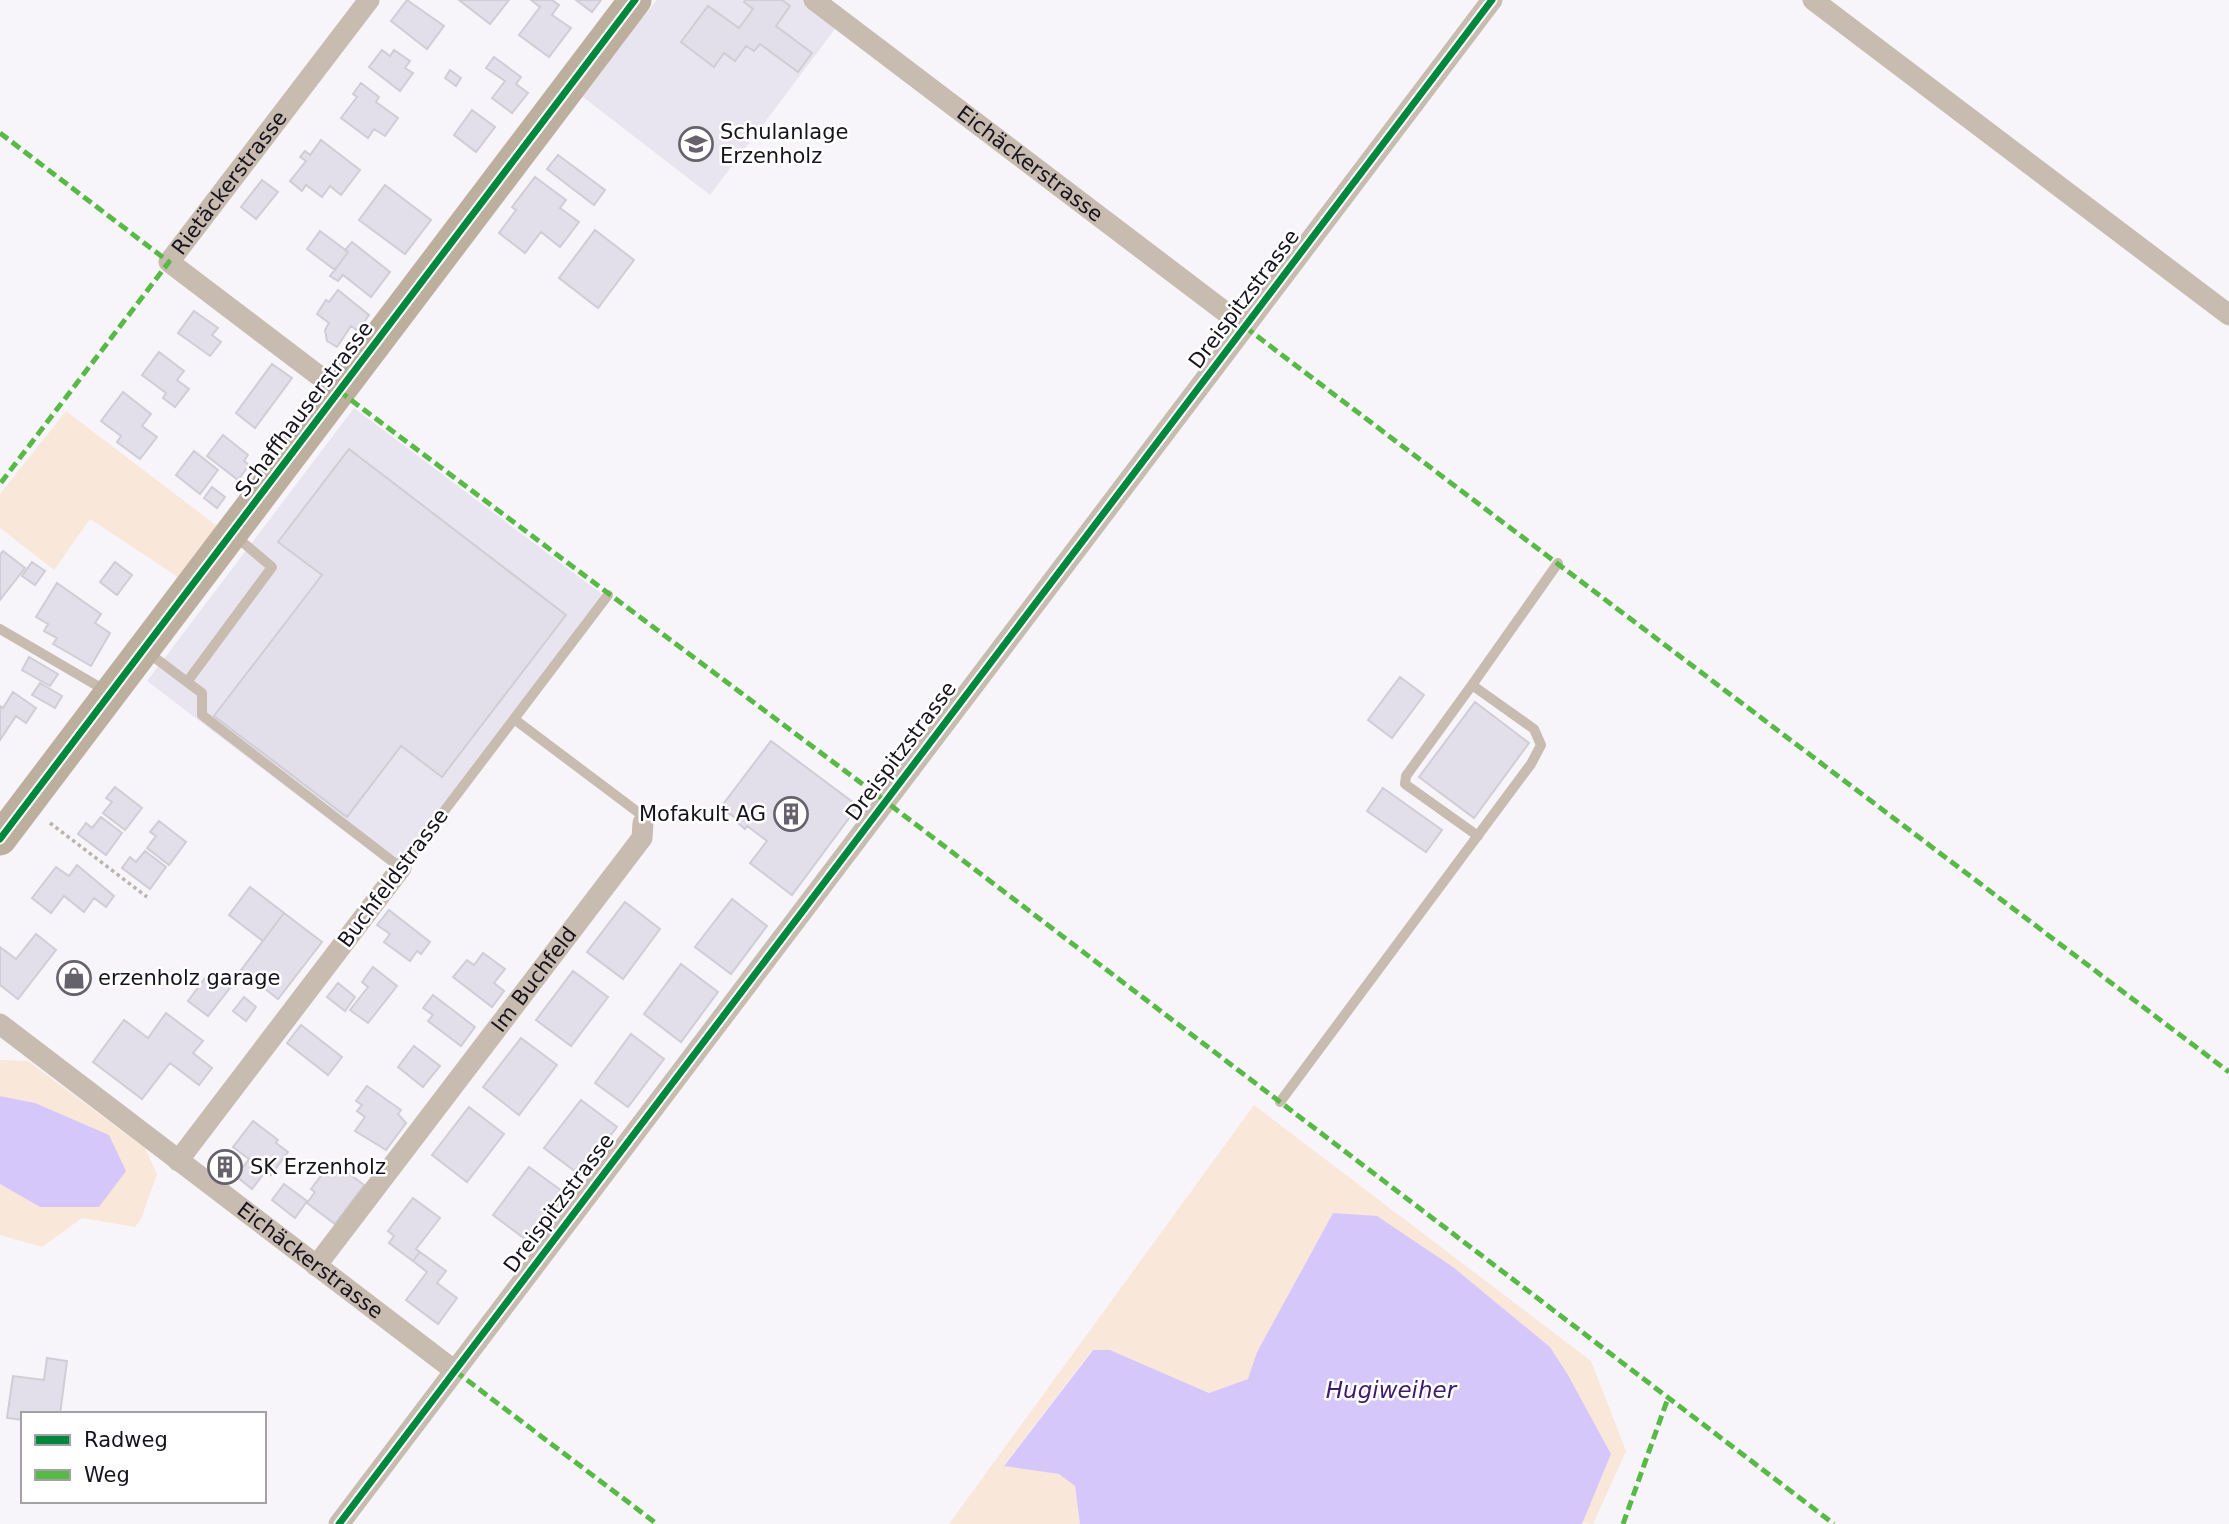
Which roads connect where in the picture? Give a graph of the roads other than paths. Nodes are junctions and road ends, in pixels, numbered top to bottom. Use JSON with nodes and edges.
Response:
{"nodes":[{"id":1,"x":369,"y":0,"type":"edge"},
{"id":2,"x":635,"y":0,"type":"edge"},
{"id":3,"x":814,"y":0,"type":"edge"},
{"id":4,"x":1492,"y":0,"type":"edge"},
{"id":5,"x":1813,"y":0,"type":"edge"},
{"id":6,"x":2229,"y":315,"type":"edge"},
{"id":7,"x":1245,"y":327,"type":"junction"},
{"id":8,"x":340,"y":391,"type":"junction"},
{"id":9,"x":232,"y":533,"type":"junction"},
{"id":10,"x":1558,"y":563,"type":"dead end"},
{"id":11,"x":608,"y":595,"type":"dead end"},
{"id":12,"x":0,"y":629,"type":"edge"},
{"id":13,"x":144,"y":650,"type":"junction"},
{"id":14,"x":187,"y":682,"type":"junction"},
{"id":15,"x":1472,"y":685,"type":"junction"},
{"id":16,"x":111,"y":693,"type":"junction"},
{"id":17,"x":514,"y":719,"type":"junction"},
{"id":18,"x":643,"y":823,"type":"joint"},
{"id":19,"x":1478,"y":836,"type":"junction"},
{"id":20,"x":0,"y":839,"type":"edge"},
{"id":21,"x":401,"y":868,"type":"junction"},
{"id":22,"x":0,"y":1024,"type":"edge"},
{"id":23,"x":1280,"y":1102,"type":"dead end"},
{"id":24,"x":178,"y":1161,"type":"junction"},
{"id":25,"x":316,"y":1266,"type":"junction"},
{"id":26,"x":455,"y":1371,"type":"junction"},
{"id":27,"x":339,"y":1524,"type":"edge"}],
"edges":[{"from":1,"to":8,"type":"street","name":"Rietäckerstrasse"},
{"from":2,"to":8,"type":"main road","name":"Schaffhauserstrasse"},
{"from":3,"to":7,"type":"street","name":"Eichäckerstrasse"},
{"from":4,"to":7,"type":"street","name":"Dreispitzstrasse"},
{"from":5,"to":6,"type":"street"},
{"from":7,"to":26,"type":"street","name":"Dreispitzstrasse"},
{"from":8,"to":9,"type":"main road","name":"Schaffhauserstrasse"},
{"from":9,"to":13,"type":"main road","name":"Schaffhauserstrasse"},
{"from":9,"to":14,"type":"lane"},
{"from":10,"to":15,"type":"lane"},
{"from":11,"to":17,"type":"lane","name":"Buchfeldstrasse"},
{"from":12,"to":16,"type":"lane"},
{"from":13,"to":14,"type":"lane"},
{"from":13,"to":16,"type":"main road","name":"Schaffhauserstrasse"},
{"from":14,"to":21,"type":"lane"},
{"from":15,"to":19,"type":"lane"},
{"from":15,"to":19,"type":"lane"},
{"from":16,"to":20,"type":"main road","name":"Schaffhauserstrasse"},
{"from":17,"to":18,"type":"lane","name":"Im Buchfeld"},
{"from":17,"to":21,"type":"lane","name":"Buchfeldstrasse"},
{"from":18,"to":25,"type":"street","name":"Im Buchfeld"},
{"from":19,"to":23,"type":"lane"},
{"from":21,"to":24,"type":"street","name":"Buchfeldstrasse"},
{"from":22,"to":24,"type":"street","name":"Eichäckerstrasse"},
{"from":24,"to":25,"type":"street","name":"Eichäckerstrasse"},
{"from":25,"to":26,"type":"street","name":"Eichäckerstrasse"},
{"from":26,"to":27,"type":"street","name":"Dreispitzstrasse"}]}
